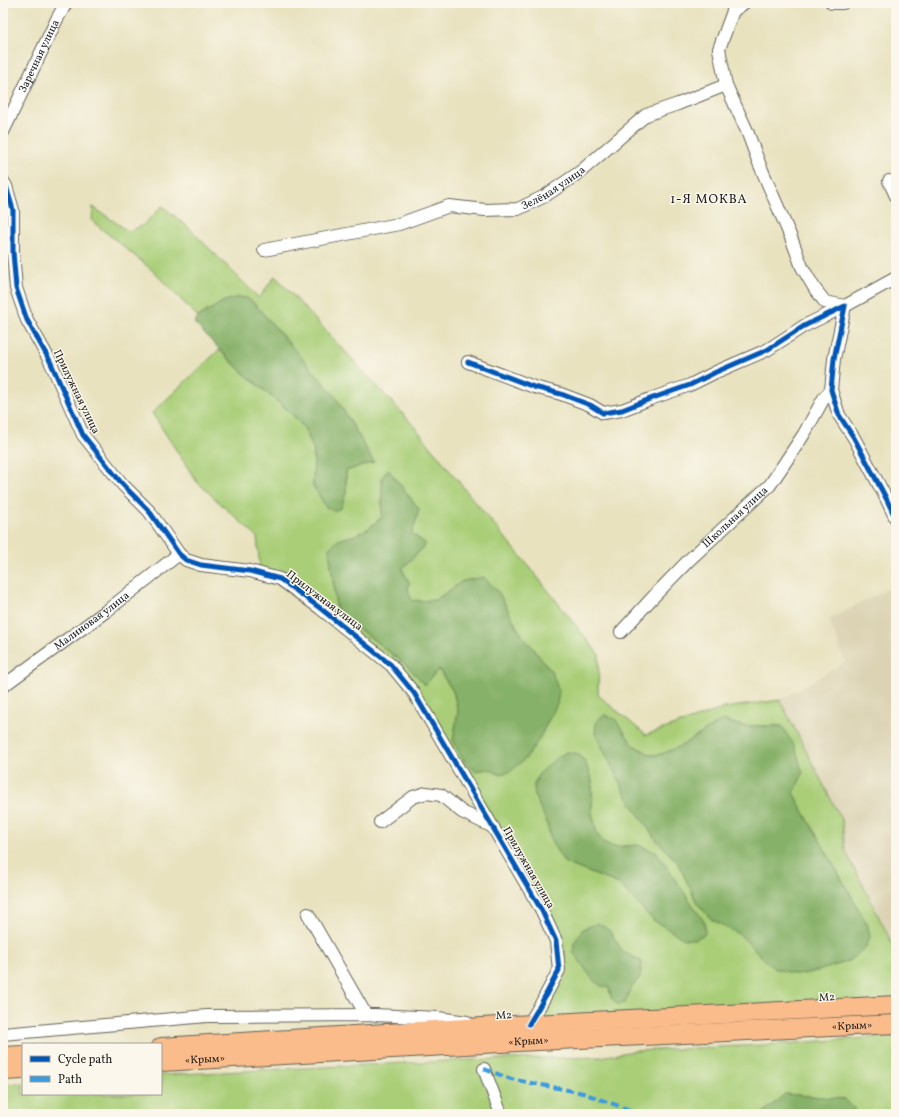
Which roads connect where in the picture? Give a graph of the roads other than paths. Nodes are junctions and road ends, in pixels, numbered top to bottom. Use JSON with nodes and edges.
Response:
{"nodes":[{"id":1,"x":66,"y":3,"type":"edge"},
{"id":2,"x":744,"y":3,"type":"edge"},
{"id":3,"x":832,"y":3,"type":"edge"},
{"id":4,"x":843,"y":3,"type":"edge"},
{"id":5,"x":726,"y":84,"type":"junction"},
{"id":6,"x":3,"y":132,"type":"edge"},
{"id":7,"x":3,"y":181,"type":"edge"},
{"id":8,"x":888,"y":181,"type":"dead end"},
{"id":9,"x":896,"y":196,"type":"edge"},
{"id":10,"x":264,"y":250,"type":"dead end"},
{"id":11,"x":896,"y":278,"type":"edge"},
{"id":12,"x":845,"y":306,"type":"junction"},
{"id":13,"x":468,"y":362,"type":"dead end"},
{"id":14,"x":832,"y":390,"type":"junction"},
{"id":15,"x":896,"y":519,"type":"edge"},
{"id":16,"x":179,"y":554,"type":"junction"},
{"id":17,"x":621,"y":632,"type":"dead end"},
{"id":18,"x":3,"y":686,"type":"edge"},
{"id":19,"x":380,"y":822,"type":"dead end"},
{"id":20,"x":493,"y":827,"type":"junction"},
{"id":21,"x":308,"y":914,"type":"dead end"},
{"id":22,"x":896,"y":1005,"type":"edge"},
{"id":23,"x":366,"y":1015,"type":"junction"},
{"id":24,"x":529,"y":1024,"type":"junction"},
{"id":25,"x":896,"y":1024,"type":"edge"},
{"id":26,"x":480,"y":1027,"type":"junction"},
{"id":27,"x":3,"y":1034,"type":"edge"},
{"id":28,"x":162,"y":1047,"type":"edge"},
{"id":29,"x":22,"y":1055,"type":"edge"},
{"id":30,"x":3,"y":1056,"type":"edge"},
{"id":31,"x":162,"y":1062,"type":"edge"},
{"id":32,"x":484,"y":1069,"type":"dead end"},
{"id":33,"x":22,"y":1070,"type":"edge"},
{"id":34,"x":3,"y":1071,"type":"edge"},
{"id":35,"x":500,"y":1114,"type":"edge"}],
"edges":[{"from":1,"to":6,"type":"street","name":"Заречная улица"},
{"from":2,"to":5,"type":"street"},
{"from":3,"to":4,"type":"street"},
{"from":5,"to":10,"type":"street","name":"Зелёная улица"},
{"from":5,"to":12,"type":"street"},
{"from":7,"to":16,"type":"street","name":"Прилужная улица"},
{"from":8,"to":9,"type":"street"},
{"from":11,"to":12,"type":"street"},
{"from":12,"to":13,"type":"street"},
{"from":12,"to":14,"type":"street"},
{"from":14,"to":15,"type":"street"},
{"from":14,"to":17,"type":"street","name":"Школьная улица"},
{"from":16,"to":18,"type":"street","name":"Малиновая улица"},
{"from":16,"to":20,"type":"street","name":"Прилужная улица"},
{"from":19,"to":20,"type":"street"},
{"from":20,"to":24,"type":"street","name":"Прилужная улица"},
{"from":21,"to":23,"type":"street"},
{"from":22,"to":24,"type":"highway","name":"М2"},
{"from":23,"to":26,"type":"street"},
{"from":23,"to":27,"type":"street"},
{"from":24,"to":26,"type":"highway","name":"М2"},
{"from":25,"to":31,"type":"highway","name":"«Крым»"},
{"from":26,"to":28,"type":"highway","name":"М2"},
{"from":29,"to":30,"type":"highway"},
{"from":32,"to":35,"type":"street"},
{"from":33,"to":34,"type":"highway"}]}
